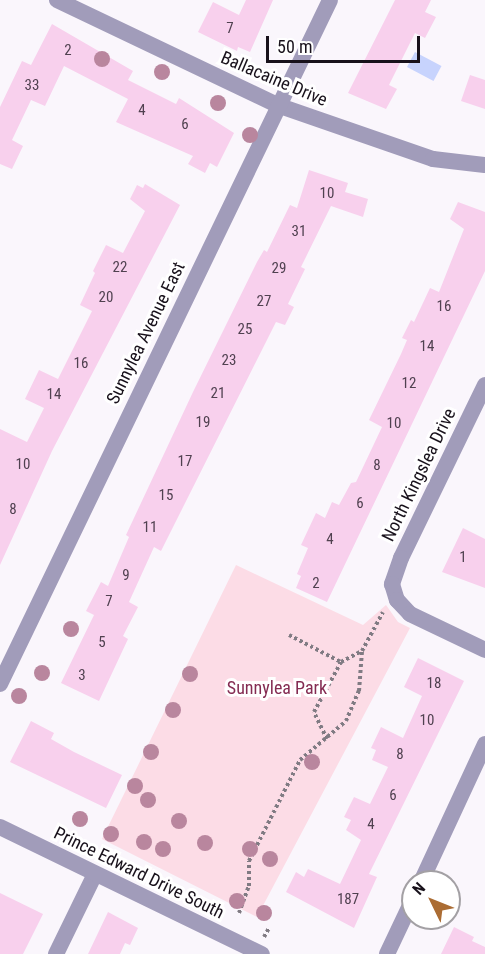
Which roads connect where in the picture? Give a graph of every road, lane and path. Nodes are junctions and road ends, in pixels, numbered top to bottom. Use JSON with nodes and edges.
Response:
{"nodes":[{"id":1,"x":57,"y":0,"type":"edge"},
{"id":2,"x":330,"y":0,"type":"edge"},
{"id":3,"x":277,"y":105,"type":"junction"},
{"id":4,"x":485,"y":165,"type":"edge"},
{"id":5,"x":485,"y":385,"type":"edge"},
{"id":6,"x":393,"y":588,"type":"junction"},
{"id":7,"x":289,"y":634,"type":"dead end"},
{"id":8,"x":485,"y":650,"type":"edge"},
{"id":9,"x":362,"y":651,"type":"junction"},
{"id":10,"x":341,"y":662,"type":"junction"},
{"id":11,"x":0,"y":684,"type":"edge"},
{"id":12,"x":327,"y":739,"type":"junction"},
{"id":13,"x":485,"y":744,"type":"edge"},
{"id":14,"x":0,"y":827,"type":"edge"},
{"id":15,"x":427,"y":870,"type":"edge"},
{"id":16,"x":95,"y":874,"type":"junction"},
{"id":17,"x":239,"y":914,"type":"dead end"},
{"id":18,"x":401,"y":924,"type":"edge"},
{"id":19,"x":56,"y":954,"type":"edge"},
{"id":20,"x":262,"y":954,"type":"edge"},
{"id":21,"x":387,"y":954,"type":"edge"}],
"edges":[{"from":1,"to":3,"type":"street","name":"Ballacaine Drive"},
{"from":2,"to":3,"type":"street","name":"Sunnylea Avenue East"},
{"from":3,"to":4,"type":"street","name":"Ballacaine Drive"},
{"from":3,"to":11,"type":"street","name":"Sunnylea Avenue East"},
{"from":5,"to":6,"type":"street","name":"North Kingslea Drive"},
{"from":6,"to":8,"type":"street"},
{"from":6,"to":9,"type":"path"},
{"from":7,"to":10,"type":"path"},
{"from":9,"to":10,"type":"path"},
{"from":9,"to":12,"type":"path"},
{"from":10,"to":12,"type":"path"},
{"from":12,"to":17,"type":"path"},
{"from":13,"to":15,"type":"street"},
{"from":14,"to":16,"type":"street","name":"Prince Edward Drive South"},
{"from":16,"to":19,"type":"street"},
{"from":16,"to":20,"type":"street","name":"Prince Edward Drive South"},
{"from":18,"to":21,"type":"street"}]}
